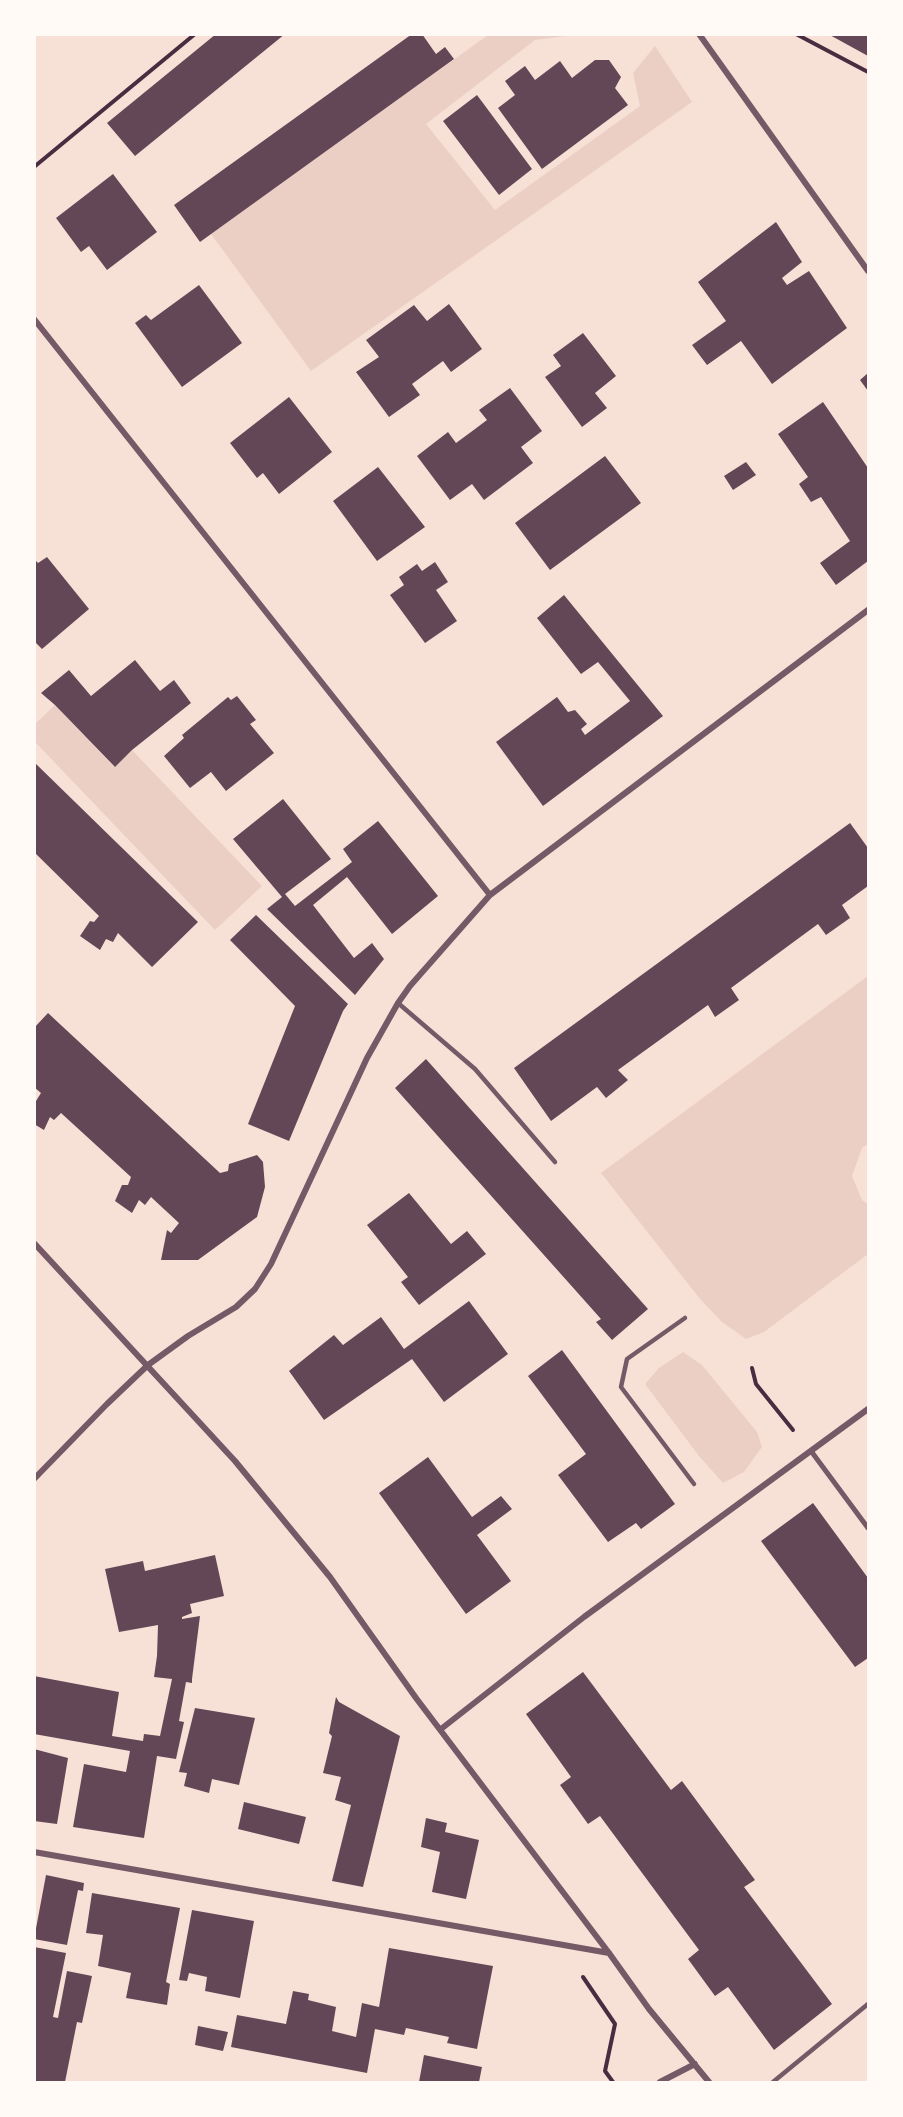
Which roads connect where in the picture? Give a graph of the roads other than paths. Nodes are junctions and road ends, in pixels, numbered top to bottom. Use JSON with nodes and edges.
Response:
{"nodes":[{"id":1,"x":699,"y":34,"type":"edge"},
{"id":2,"x":868,"y":271,"type":"edge"},
{"id":3,"x":34,"y":319,"type":"edge"},
{"id":4,"x":868,"y":610,"type":"edge"},
{"id":5,"x":490,"y":895,"type":"junction"},
{"id":6,"x":398,"y":1003,"type":"junction"},
{"id":7,"x":555,"y":1162,"type":"dead end"},
{"id":8,"x":34,"y":1243,"type":"edge"},
{"id":9,"x":685,"y":1318,"type":"dead end"},
{"id":10,"x":148,"y":1365,"type":"junction"},
{"id":11,"x":868,"y":1408,"type":"edge"},
{"id":12,"x":811,"y":1451,"type":"junction"},
{"id":13,"x":34,"y":1479,"type":"edge"},
{"id":14,"x":694,"y":1484,"type":"dead end"},
{"id":15,"x":868,"y":1527,"type":"edge"},
{"id":16,"x":441,"y":1729,"type":"junction"},
{"id":17,"x":34,"y":1852,"type":"edge"},
{"id":18,"x":609,"y":1953,"type":"junction"},
{"id":19,"x":868,"y":2004,"type":"edge"},
{"id":20,"x":694,"y":2064,"type":"junction"},
{"id":21,"x":660,"y":2082,"type":"edge"},
{"id":22,"x":709,"y":2082,"type":"edge"},
{"id":23,"x":773,"y":2082,"type":"edge"}],
"edges":[{"from":1,"to":2,"type":"street"},
{"from":3,"to":5,"type":"street"},
{"from":4,"to":5,"type":"street"},
{"from":5,"to":6,"type":"street"},
{"from":6,"to":7,"type":"lane"},
{"from":6,"to":10,"type":"street"},
{"from":8,"to":10,"type":"street"},
{"from":9,"to":14,"type":"lane"},
{"from":10,"to":13,"type":"street"},
{"from":10,"to":16,"type":"street"},
{"from":11,"to":12,"type":"street"},
{"from":12,"to":15,"type":"street"},
{"from":12,"to":16,"type":"street"},
{"from":16,"to":18,"type":"street"},
{"from":17,"to":18,"type":"street"},
{"from":18,"to":20,"type":"street"},
{"from":19,"to":23,"type":"lane"},
{"from":20,"to":21,"type":"street"},
{"from":20,"to":22,"type":"street"}]}
